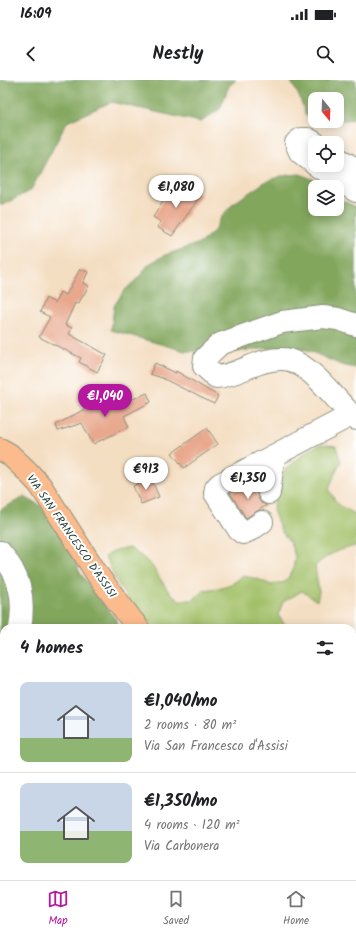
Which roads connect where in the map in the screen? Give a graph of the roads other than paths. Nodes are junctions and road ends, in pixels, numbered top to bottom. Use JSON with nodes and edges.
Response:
{"nodes":[{"id":1,"x":308,"y":139,"type":"edge"},
{"id":2,"x":308,"y":158,"type":"edge"},
{"id":3,"x":344,"y":162,"type":"edge"},
{"id":4,"x":356,"y":169,"type":"edge"},
{"id":5,"x":327,"y":172,"type":"edge"},
{"id":6,"x":356,"y":191,"type":"edge"},
{"id":7,"x":356,"y":325,"type":"edge"},
{"id":8,"x":354,"y":417,"type":"edge"},
{"id":9,"x":0,"y":449,"type":"edge"},
{"id":10,"x":274,"y":456,"type":"junction"},
{"id":11,"x":269,"y":493,"type":"dead end"},
{"id":12,"x":262,"y":522,"type":"dead end"},
{"id":13,"x":0,"y":552,"type":"edge"},
{"id":14,"x":21,"y":624,"type":"edge"},
{"id":15,"x":135,"y":624,"type":"edge"}],
"edges":[{"from":1,"to":2,"type":"street"},
{"from":3,"to":4,"type":"street"},
{"from":5,"to":6,"type":"street"},
{"from":7,"to":8,"type":"street"},
{"from":8,"to":10,"type":"street"},
{"from":9,"to":15,"type":"main road","name":"VIA SAN FRANCESCO D'ASSISI"},
{"from":10,"to":11,"type":"street"},
{"from":10,"to":12,"type":"street"},
{"from":13,"to":14,"type":"street"}]}
